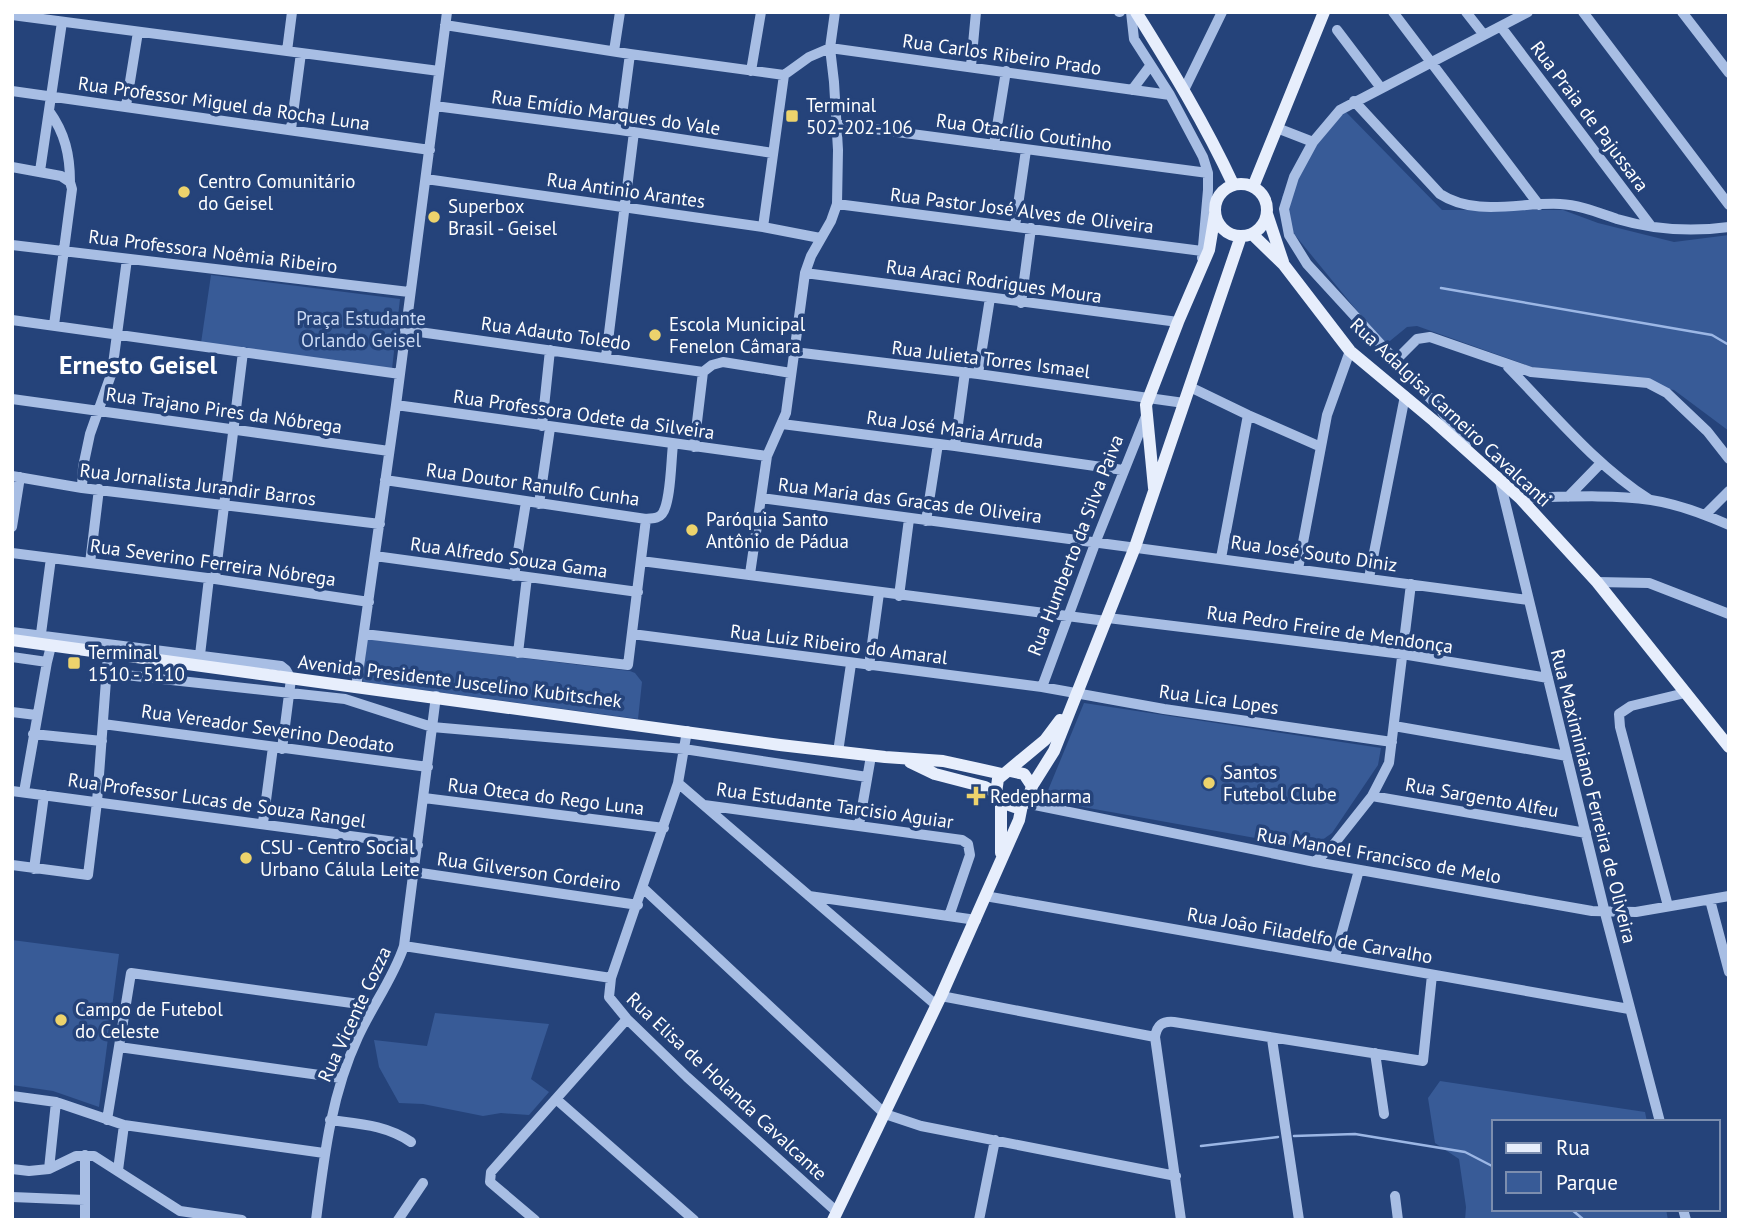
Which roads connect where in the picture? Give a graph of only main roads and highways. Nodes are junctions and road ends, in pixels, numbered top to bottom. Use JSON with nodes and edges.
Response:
{"nodes":[{"id":1,"x":1134,"y":12,"type":"edge"},
{"id":2,"x":1324,"y":12,"type":"edge"},
{"id":3,"x":1233,"y":184,"type":"junction"},
{"id":4,"x":1254,"y":187,"type":"junction"},
{"id":5,"x":1215,"y":214,"type":"junction"},
{"id":6,"x":1267,"y":214,"type":"junction"},
{"id":7,"x":1246,"y":235,"type":"junction"},
{"id":8,"x":1284,"y":265,"type":"junction"},
{"id":9,"x":1154,"y":492,"type":"junction"},
{"id":10,"x":12,"y":640,"type":"edge"},
{"id":11,"x":1074,"y":700,"type":"junction"},
{"id":12,"x":1729,"y":747,"type":"edge"},
{"id":13,"x":903,"y":758,"type":"junction"},
{"id":14,"x":1006,"y":772,"type":"junction"},
{"id":15,"x":1032,"y":786,"type":"junction"},
{"id":16,"x":998,"y":797,"type":"junction"},
{"id":17,"x":1023,"y":804,"type":"junction"},
{"id":18,"x":1002,"y":856,"type":"junction"},
{"id":19,"x":835,"y":1216,"type":"edge"}],
"edges":[{"from":1,"to":3,"type":"main road"},
{"from":2,"to":4,"type":"main road"},
{"from":3,"to":4,"type":"main road"},
{"from":3,"to":5,"type":"main road"},
{"from":4,"to":6,"type":"main road"},
{"from":5,"to":7,"type":"main road"},
{"from":5,"to":9,"type":"main road"},
{"from":6,"to":7,"type":"main road"},
{"from":6,"to":8,"type":"main road","name":"Rua Adalgisa Carneiro Cavalcanti"},
{"from":7,"to":8,"type":"main road","name":"Rua Adalgisa Carneiro Cavalcanti"},
{"from":7,"to":9,"type":"main road"},
{"from":8,"to":12,"type":"main road","name":"Rua Adalgisa Carneiro Cavalcanti"},
{"from":9,"to":11,"type":"main road"},
{"from":10,"to":13,"type":"main road","name":"Avenida Presidente Juscelino Kubitschek"},
{"from":11,"to":14,"type":"main road"},
{"from":11,"to":15,"type":"main road"},
{"from":13,"to":14,"type":"main road","name":"Avenida Presidente Juscelino Kubitschek"},
{"from":13,"to":16,"type":"main road"},
{"from":14,"to":15,"type":"main road"},
{"from":14,"to":16,"type":"main road"},
{"from":15,"to":17,"type":"main road"},
{"from":16,"to":17,"type":"main road"},
{"from":16,"to":18,"type":"main road"},
{"from":17,"to":18,"type":"main road"},
{"from":18,"to":19,"type":"main road"}]}
